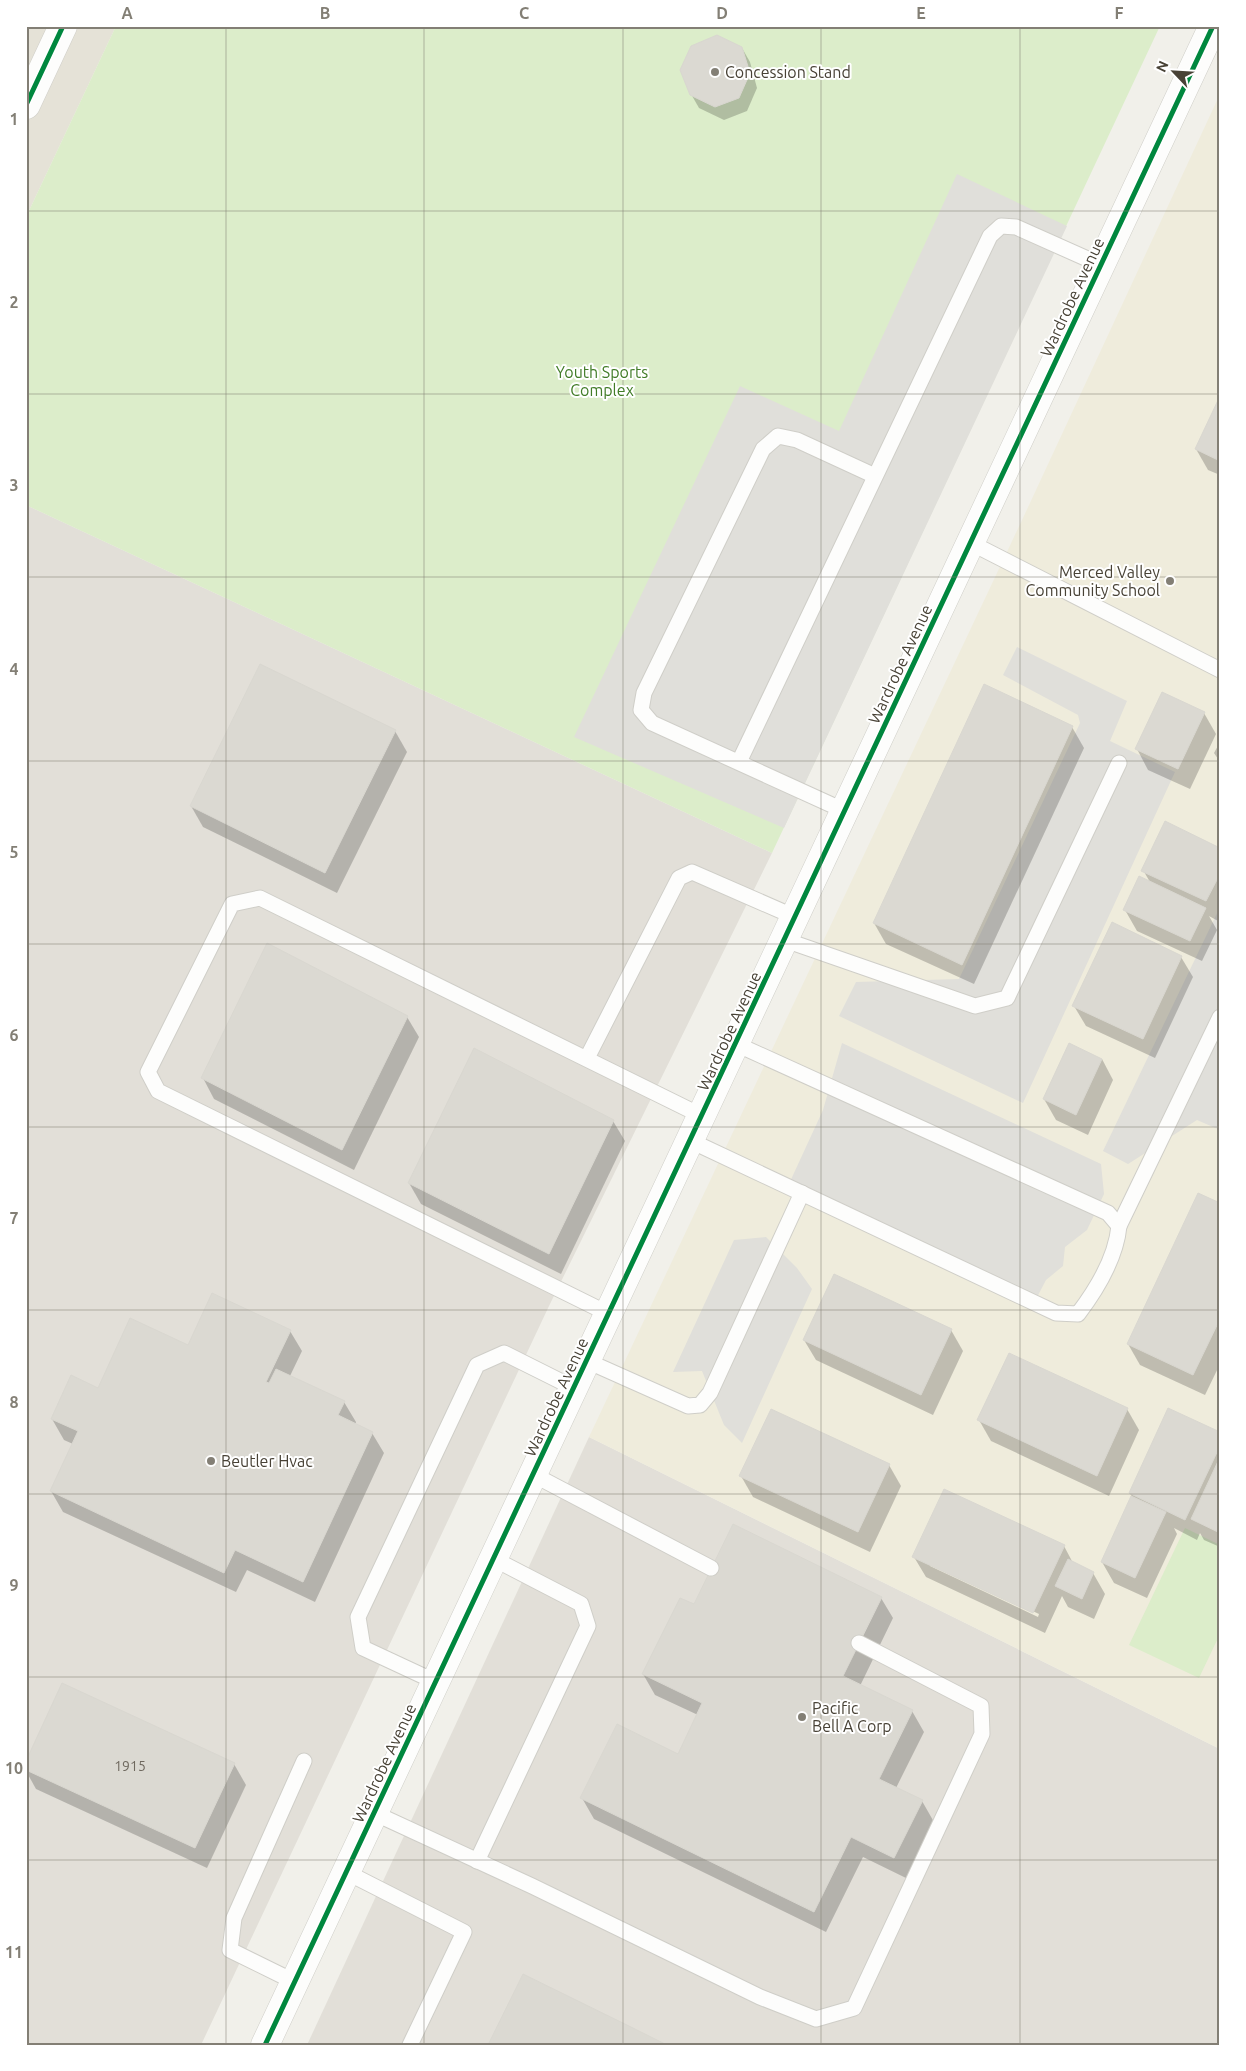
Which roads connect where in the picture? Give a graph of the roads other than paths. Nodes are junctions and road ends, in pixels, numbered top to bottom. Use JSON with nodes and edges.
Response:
{"nodes":[{"id":1,"x":64,"y":26,"type":"edge"},
{"id":2,"x":1213,"y":26,"type":"edge"},
{"id":3,"x":26,"y":105,"type":"edge"},
{"id":4,"x":1101,"y":265,"type":"junction"},
{"id":5,"x":875,"y":476,"type":"junction"},
{"id":6,"x":971,"y":543,"type":"junction"},
{"id":7,"x":1220,"y":670,"type":"edge"},
{"id":8,"x":739,"y":762,"type":"junction"},
{"id":9,"x":1119,"y":764,"type":"dead end"},
{"id":10,"x":845,"y":811,"type":"junction"},
{"id":11,"x":790,"y":929,"type":"junction"},
{"id":12,"x":1220,"y":1017,"type":"edge"},
{"id":13,"x":736,"y":1044,"type":"junction"},
{"id":14,"x":588,"y":1058,"type":"junction"},
{"id":15,"x":702,"y":1116,"type":"junction"},
{"id":16,"x":691,"y":1140,"type":"junction"},
{"id":17,"x":802,"y":1193,"type":"junction"},
{"id":18,"x":1119,"y":1226,"type":"junction"},
{"id":19,"x":609,"y":1314,"type":"junction"},
{"id":20,"x":587,"y":1361,"type":"junction"},
{"id":21,"x":574,"y":1388,"type":"junction"},
{"id":22,"x":534,"y":1475,"type":"junction"},
{"id":23,"x":494,"y":1559,"type":"junction"},
{"id":24,"x":711,"y":1568,"type":"dead end"},
{"id":25,"x":859,"y":1643,"type":"dead end"},
{"id":26,"x":436,"y":1682,"type":"junction"},
{"id":27,"x":304,"y":1760,"type":"dead end"},
{"id":28,"x":374,"y":1813,"type":"junction"},
{"id":29,"x":477,"y":1861,"type":"junction"},
{"id":30,"x":346,"y":1872,"type":"junction"},
{"id":31,"x":295,"y":1982,"type":"junction"},
{"id":32,"x":265,"y":2045,"type":"edge"},
{"id":33,"x":410,"y":2045,"type":"edge"}],
"edges":[{"from":1,"to":3,"type":"street"},
{"from":2,"to":4,"type":"street","name":"Wardrobe Avenue"},
{"from":4,"to":5,"type":"lane"},
{"from":4,"to":6,"type":"street","name":"Wardrobe Avenue"},
{"from":5,"to":8,"type":"lane"},
{"from":5,"to":8,"type":"lane"},
{"from":6,"to":7,"type":"lane"},
{"from":6,"to":10,"type":"street","name":"Wardrobe Avenue"},
{"from":8,"to":10,"type":"lane"},
{"from":9,"to":11,"type":"lane"},
{"from":10,"to":11,"type":"street","name":"Wardrobe Avenue"},
{"from":11,"to":13,"type":"street","name":"Wardrobe Avenue"},
{"from":11,"to":14,"type":"lane"},
{"from":12,"to":18,"type":"lane"},
{"from":13,"to":15,"type":"street","name":"Wardrobe Avenue"},
{"from":13,"to":18,"type":"lane"},
{"from":14,"to":15,"type":"lane"},
{"from":14,"to":19,"type":"lane"},
{"from":15,"to":16,"type":"street","name":"Wardrobe Avenue"},
{"from":16,"to":17,"type":"lane"},
{"from":16,"to":19,"type":"street","name":"Wardrobe Avenue"},
{"from":17,"to":18,"type":"lane"},
{"from":17,"to":20,"type":"lane"},
{"from":19,"to":20,"type":"street","name":"Wardrobe Avenue"},
{"from":20,"to":21,"type":"street","name":"Wardrobe Avenue"},
{"from":21,"to":22,"type":"street","name":"Wardrobe Avenue"},
{"from":21,"to":26,"type":"lane"},
{"from":22,"to":23,"type":"street","name":"Wardrobe Avenue"},
{"from":22,"to":24,"type":"lane"},
{"from":23,"to":26,"type":"street","name":"Wardrobe Avenue"},
{"from":23,"to":29,"type":"lane"},
{"from":25,"to":29,"type":"lane"},
{"from":26,"to":28,"type":"street","name":"Wardrobe Avenue"},
{"from":27,"to":31,"type":"lane"},
{"from":28,"to":29,"type":"lane"},
{"from":28,"to":30,"type":"street","name":"Wardrobe Avenue"},
{"from":30,"to":31,"type":"street","name":"Wardrobe Avenue"},
{"from":30,"to":33,"type":"lane"},
{"from":31,"to":32,"type":"street","name":"Wardrobe Avenue"}]}
